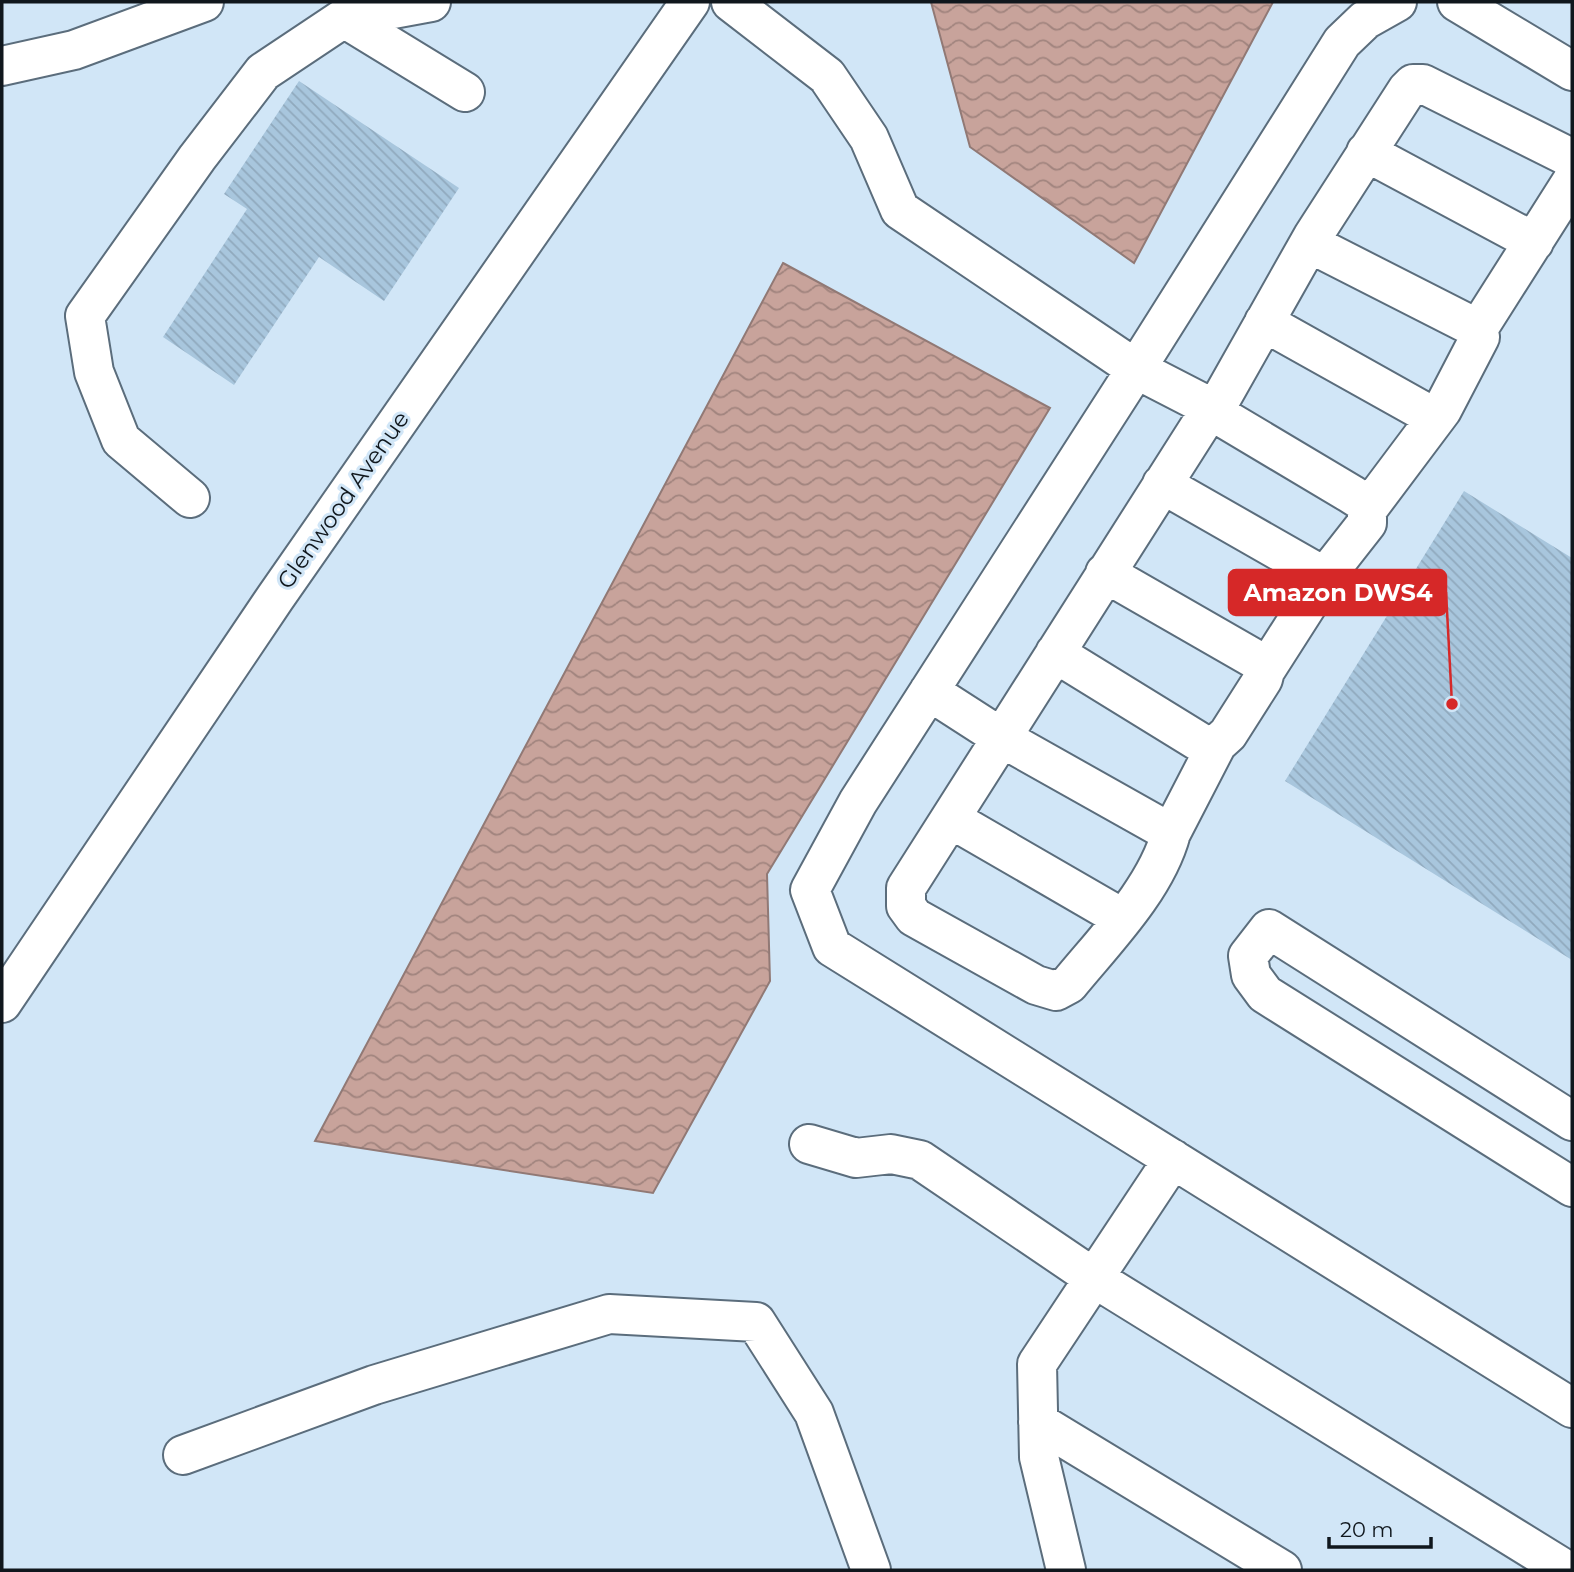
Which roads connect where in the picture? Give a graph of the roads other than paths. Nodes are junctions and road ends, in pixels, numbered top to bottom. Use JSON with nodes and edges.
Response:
{"nodes":[{"id":1,"x":204,"y":2,"type":"edge"},
{"id":2,"x":431,"y":2,"type":"edge"},
{"id":3,"x":731,"y":2,"type":"edge"},
{"id":4,"x":1397,"y":2,"type":"edge"},
{"id":5,"x":1457,"y":2,"type":"edge"},
{"id":6,"x":684,"y":4,"type":"edge"},
{"id":7,"x":344,"y":18,"type":"junction"},
{"id":8,"x":2,"y":66,"type":"edge"},
{"id":9,"x":1572,"y":72,"type":"edge"},
{"id":10,"x":465,"y":92,"type":"dead end"},
{"id":11,"x":1366,"y":152,"type":"junction"},
{"id":12,"x":1572,"y":163,"type":"edge"},
{"id":13,"x":1572,"y":181,"type":"edge"},
{"id":14,"x":1534,"y":242,"type":"junction"},
{"id":15,"x":1309,"y":243,"type":"junction"},
{"id":16,"x":1264,"y":322,"type":"junction"},
{"id":17,"x":1478,"y":329,"type":"junction"},
{"id":18,"x":1136,"y":369,"type":"junction"},
{"id":19,"x":1210,"y":410,"type":"junction"},
{"id":20,"x":1437,"y":414,"type":"junction"},
{"id":21,"x":1163,"y":484,"type":"junction"},
{"id":22,"x":190,"y":498,"type":"dead end"},
{"id":23,"x":1367,"y":510,"type":"junction"},
{"id":24,"x":1105,"y":573,"type":"junction"},
{"id":25,"x":1327,"y":574,"type":"junction"},
{"id":26,"x":1055,"y":653,"type":"junction"},
{"id":27,"x":1265,"y":671,"type":"junction"},
{"id":28,"x":929,"y":691,"type":"junction"},
{"id":29,"x":1002,"y":738,"type":"junction"},
{"id":30,"x":1217,"y":744,"type":"junction"},
{"id":31,"x":951,"y":819,"type":"junction"},
{"id":32,"x":1171,"y":833,"type":"junction"},
{"id":33,"x":1127,"y":913,"type":"junction"},
{"id":34,"x":2,"y":1003,"type":"edge"},
{"id":35,"x":1572,"y":1121,"type":"edge"},
{"id":36,"x":809,"y":1144,"type":"dead end"},
{"id":37,"x":1173,"y":1159,"type":"junction"},
{"id":38,"x":1572,"y":1187,"type":"edge"},
{"id":39,"x":1094,"y":1278,"type":"junction"},
{"id":40,"x":1572,"y":1408,"type":"edge"},
{"id":41,"x":1038,"y":1422,"type":"junction"},
{"id":42,"x":183,"y":1455,"type":"dead end"},
{"id":43,"x":871,"y":1570,"type":"edge"},
{"id":44,"x":1066,"y":1570,"type":"edge"},
{"id":45,"x":1282,"y":1570,"type":"edge"},
{"id":46,"x":1566,"y":1570,"type":"edge"}],
"edges":[{"from":1,"to":8,"type":"street"},
{"from":2,"to":7,"type":"street"},
{"from":3,"to":18,"type":"street"},
{"from":4,"to":18,"type":"street"},
{"from":5,"to":9,"type":"street"},
{"from":6,"to":34,"type":"street","name":"Glenwood Avenue"},
{"from":7,"to":10,"type":"street"},
{"from":7,"to":22,"type":"street"},
{"from":11,"to":12,"type":"street"},
{"from":11,"to":14,"type":"street"},
{"from":11,"to":15,"type":"street"},
{"from":13,"to":14,"type":"street"},
{"from":14,"to":17,"type":"street"},
{"from":15,"to":16,"type":"street"},
{"from":15,"to":17,"type":"street"},
{"from":16,"to":19,"type":"street"},
{"from":16,"to":20,"type":"street"},
{"from":17,"to":20,"type":"street"},
{"from":18,"to":19,"type":"street"},
{"from":18,"to":28,"type":"street"},
{"from":19,"to":21,"type":"street"},
{"from":19,"to":23,"type":"street"},
{"from":20,"to":23,"type":"street"},
{"from":21,"to":24,"type":"street"},
{"from":21,"to":25,"type":"street"},
{"from":23,"to":25,"type":"street"},
{"from":24,"to":26,"type":"street"},
{"from":24,"to":27,"type":"street"},
{"from":25,"to":27,"type":"street"},
{"from":26,"to":29,"type":"street"},
{"from":26,"to":30,"type":"street"},
{"from":27,"to":30,"type":"street"},
{"from":28,"to":29,"type":"street"},
{"from":28,"to":37,"type":"street"},
{"from":29,"to":31,"type":"street"},
{"from":29,"to":32,"type":"street"},
{"from":30,"to":32,"type":"street"},
{"from":31,"to":33,"type":"street"},
{"from":31,"to":33,"type":"street"},
{"from":32,"to":33,"type":"street"},
{"from":35,"to":38,"type":"street"},
{"from":36,"to":39,"type":"street"},
{"from":37,"to":39,"type":"street"},
{"from":37,"to":40,"type":"street"},
{"from":39,"to":41,"type":"street"},
{"from":39,"to":46,"type":"street"},
{"from":41,"to":44,"type":"street"},
{"from":41,"to":45,"type":"street"},
{"from":42,"to":43,"type":"street"}]}
